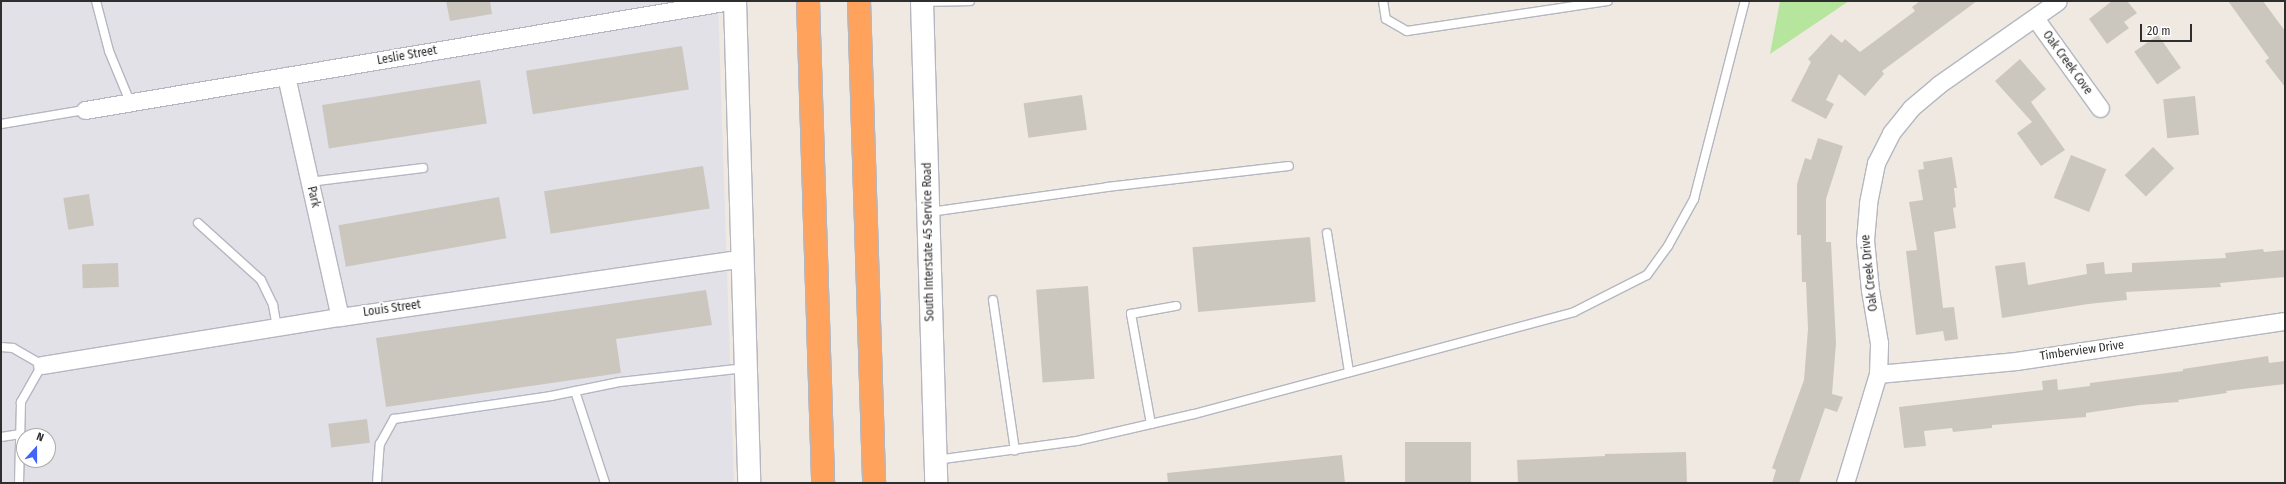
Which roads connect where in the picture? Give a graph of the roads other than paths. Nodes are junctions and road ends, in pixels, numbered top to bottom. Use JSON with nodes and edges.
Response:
{"nodes":[{"id":1,"x":96,"y":1,"type":"edge"},
{"id":2,"x":730,"y":1,"type":"edge"},
{"id":3,"x":735,"y":1,"type":"edge"},
{"id":4,"x":808,"y":1,"type":"edge"},
{"id":5,"x":859,"y":1,"type":"edge"},
{"id":6,"x":970,"y":1,"type":"edge"},
{"id":7,"x":1383,"y":1,"type":"edge"},
{"id":8,"x":1608,"y":1,"type":"edge"},
{"id":9,"x":1745,"y":1,"type":"edge"},
{"id":10,"x":2058,"y":1,"type":"edge"},
{"id":11,"x":922,"y":2,"type":"edge"},
{"id":12,"x":2034,"y":18,"type":"junction"},
{"id":13,"x":286,"y":76,"type":"junction"},
{"id":14,"x":130,"y":102,"type":"junction"},
{"id":15,"x":2100,"y":108,"type":"dead end"},
{"id":16,"x":85,"y":110,"type":"joint"},
{"id":17,"x":1,"y":124,"type":"edge"},
{"id":18,"x":1289,"y":166,"type":"dead end"},
{"id":19,"x":422,"y":168,"type":"dead end"},
{"id":20,"x":309,"y":182,"type":"junction"},
{"id":21,"x":929,"y":212,"type":"junction"},
{"id":22,"x":198,"y":223,"type":"dead end"},
{"id":23,"x":1327,"y":233,"type":"dead end"},
{"id":24,"x":742,"y":258,"type":"junction"},
{"id":25,"x":993,"y":300,"type":"dead end"},
{"id":26,"x":1176,"y":306,"type":"dead end"},
{"id":27,"x":340,"y":317,"type":"junction"},
{"id":28,"x":2285,"y":321,"type":"edge"},
{"id":29,"x":277,"y":327,"type":"junction"},
{"id":30,"x":1,"y":347,"type":"edge"},
{"id":31,"x":42,"y":365,"type":"junction"},
{"id":32,"x":746,"y":368,"type":"junction"},
{"id":33,"x":1349,"y":372,"type":"junction"},
{"id":34,"x":1878,"y":374,"type":"junction"},
{"id":35,"x":575,"y":391,"type":"junction"},
{"id":36,"x":1151,"y":424,"type":"junction"},
{"id":37,"x":19,"y":428,"type":"edge"},
{"id":38,"x":16,"y":434,"type":"edge"},
{"id":39,"x":1,"y":437,"type":"edge"},
{"id":40,"x":1015,"y":450,"type":"junction"},
{"id":41,"x":935,"y":460,"type":"junction"},
{"id":42,"x":20,"y":468,"type":"edge"},
{"id":43,"x":20,"y":483,"type":"edge"},
{"id":44,"x":377,"y":483,"type":"edge"},
{"id":45,"x":604,"y":483,"type":"edge"},
{"id":46,"x":749,"y":483,"type":"edge"},
{"id":47,"x":823,"y":483,"type":"edge"},
{"id":48,"x":874,"y":483,"type":"edge"},
{"id":49,"x":936,"y":483,"type":"edge"},
{"id":50,"x":1845,"y":483,"type":"edge"}],
"edges":[{"from":1,"to":14,"type":"lane"},
{"from":2,"to":13,"type":"street","name":"Leslie Street"},
{"from":3,"to":24,"type":"main road"},
{"from":4,"to":47,"type":"highway"},
{"from":5,"to":48,"type":"highway"},
{"from":6,"to":11,"type":"lane"},
{"from":7,"to":8,"type":"lane"},
{"from":9,"to":33,"type":"lane"},
{"from":10,"to":12,"type":"street","name":"Oak Creek Drive"},
{"from":11,"to":21,"type":"main road","name":"South Interstate 45 Service Road"},
{"from":12,"to":15,"type":"street","name":"Oak Creek Cove"},
{"from":12,"to":34,"type":"street","name":"Oak Creek Drive"},
{"from":13,"to":14,"type":"street","name":"Leslie Street"},
{"from":13,"to":20,"type":"street","name":"Park"},
{"from":14,"to":16,"type":"street","name":"Leslie Street"},
{"from":16,"to":17,"type":"lane"},
{"from":18,"to":21,"type":"lane"},
{"from":19,"to":20,"type":"lane"},
{"from":20,"to":27,"type":"street","name":"Park"},
{"from":21,"to":41,"type":"main road","name":"South Interstate 45 Service Road"},
{"from":22,"to":29,"type":"lane"},
{"from":23,"to":33,"type":"lane"},
{"from":24,"to":27,"type":"street","name":"Louis Street"},
{"from":24,"to":32,"type":"main road"},
{"from":25,"to":40,"type":"lane"},
{"from":26,"to":36,"type":"lane"},
{"from":27,"to":29,"type":"street","name":"Louis Street"},
{"from":28,"to":34,"type":"street","name":"Timberview Drive"},
{"from":29,"to":31,"type":"street","name":"Louis Street"},
{"from":30,"to":31,"type":"lane"},
{"from":31,"to":37,"type":"lane"},
{"from":32,"to":35,"type":"lane"},
{"from":32,"to":46,"type":"main road"},
{"from":33,"to":36,"type":"lane"},
{"from":34,"to":50,"type":"street","name":"Oak Creek Drive"},
{"from":35,"to":44,"type":"lane"},
{"from":35,"to":45,"type":"lane"},
{"from":36,"to":40,"type":"lane"},
{"from":38,"to":39,"type":"lane"},
{"from":40,"to":41,"type":"lane"},
{"from":41,"to":49,"type":"main road","name":"South Interstate 45 Service Road"},
{"from":42,"to":43,"type":"lane"}]}
